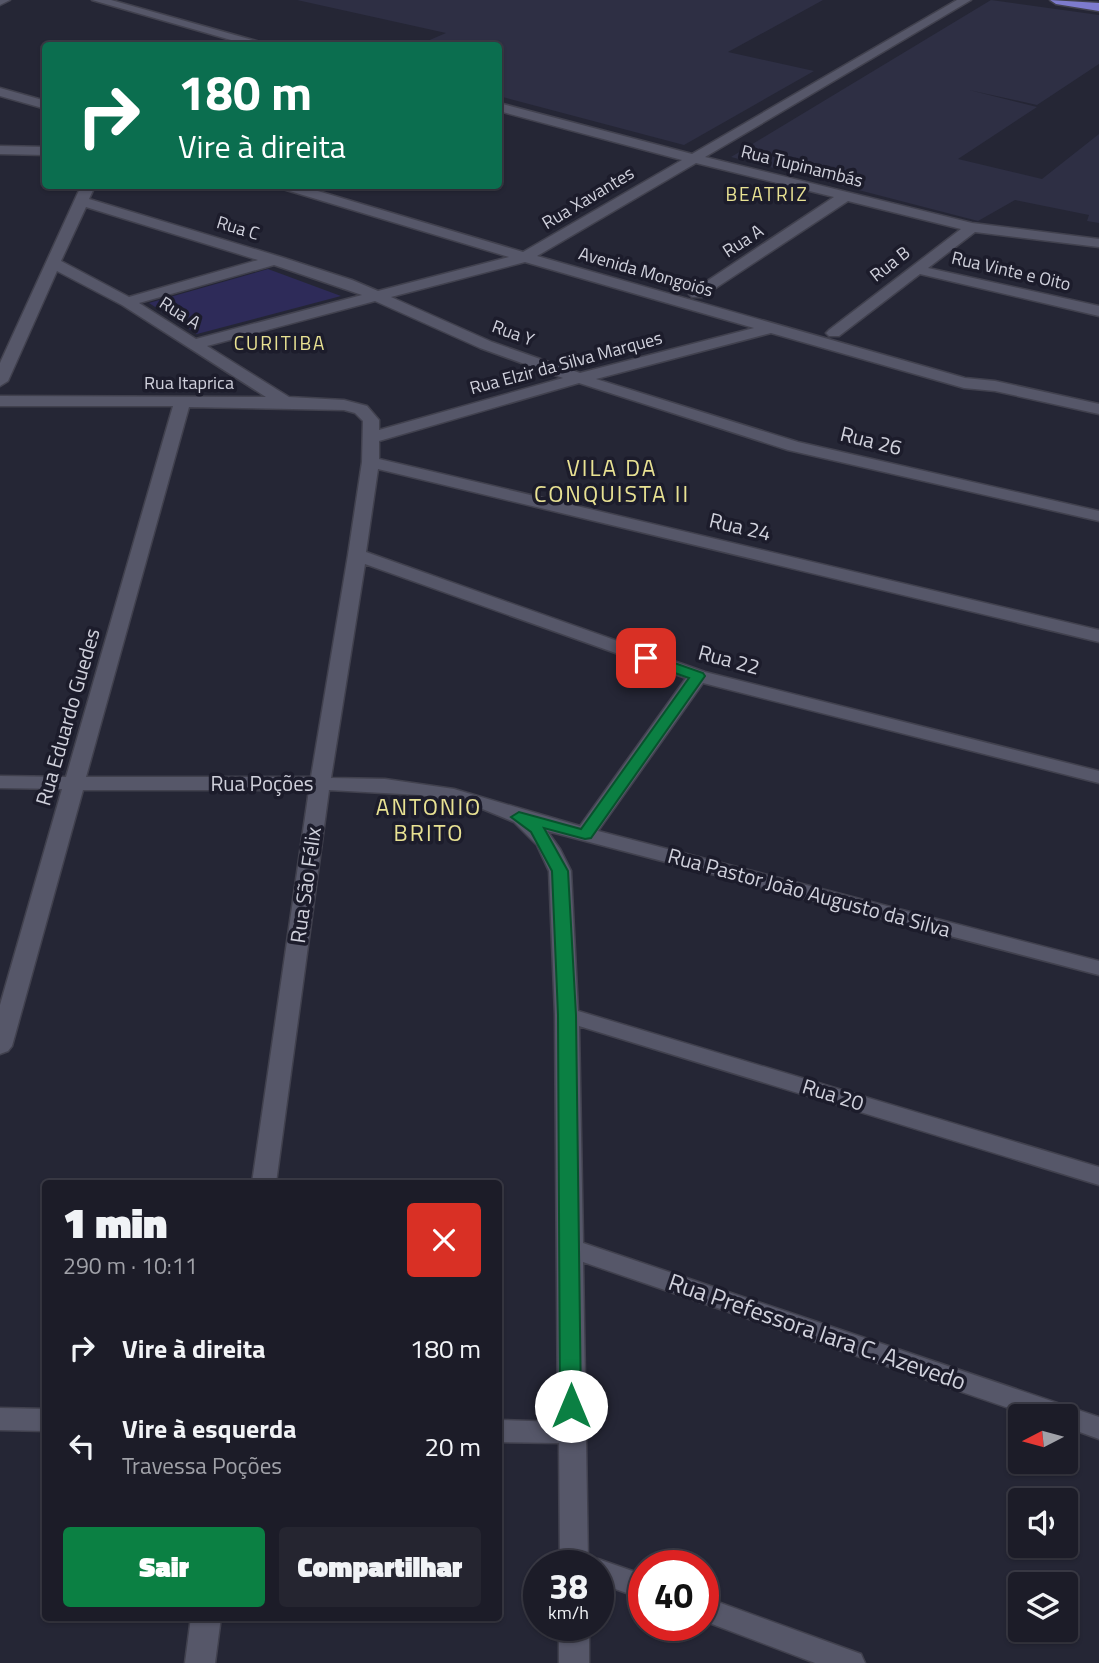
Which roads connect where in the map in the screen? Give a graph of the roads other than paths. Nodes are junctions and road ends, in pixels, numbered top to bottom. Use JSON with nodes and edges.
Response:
{"nodes":[{"id":1,"x":98,"y":0,"type":"edge"},
{"id":2,"x":965,"y":0,"type":"edge"},
{"id":3,"x":1056,"y":0,"type":"edge"},
{"id":4,"x":1099,"y":6,"type":"edge"},
{"id":5,"x":253,"y":42,"type":"edge"},
{"id":6,"x":0,"y":92,"type":"edge"},
{"id":7,"x":0,"y":100,"type":"edge"},
{"id":8,"x":42,"y":104,"type":"edge"},
{"id":9,"x":502,"y":108,"type":"edge"},
{"id":10,"x":42,"y":112,"type":"edge"},
{"id":11,"x":0,"y":150,"type":"edge"},
{"id":12,"x":42,"y":150,"type":"edge"},
{"id":13,"x":692,"y":158,"type":"junction"},
{"id":14,"x":87,"y":189,"type":"edge"},
{"id":15,"x":298,"y":189,"type":"edge"},
{"id":16,"x":334,"y":189,"type":"edge"},
{"id":17,"x":845,"y":196,"type":"junction"},
{"id":18,"x":81,"y":201,"type":"junction"},
{"id":19,"x":972,"y":227,"type":"junction"},
{"id":20,"x":1099,"y":243,"type":"edge"},
{"id":21,"x":540,"y":249,"type":"junction"},
{"id":22,"x":524,"y":257,"type":"junction"},
{"id":23,"x":276,"y":260,"type":"junction"},
{"id":24,"x":52,"y":262,"type":"junction"},
{"id":25,"x":915,"y":269,"type":"junction"},
{"id":26,"x":697,"y":294,"type":"junction"},
{"id":27,"x":381,"y":297,"type":"junction"},
{"id":28,"x":127,"y":302,"type":"junction"},
{"id":29,"x":1099,"y":311,"type":"edge"},
{"id":30,"x":771,"y":328,"type":"junction"},
{"id":31,"x":834,"y":333,"type":"junction"},
{"id":32,"x":195,"y":344,"type":"junction"},
{"id":33,"x":580,"y":378,"type":"junction"},
{"id":34,"x":0,"y":381,"type":"edge"},
{"id":35,"x":995,"y":386,"type":"junction"},
{"id":36,"x":635,"y":398,"type":"joint"},
{"id":37,"x":0,"y":401,"type":"edge"},
{"id":38,"x":182,"y":402,"type":"junction"},
{"id":39,"x":285,"y":402,"type":"junction"},
{"id":40,"x":1099,"y":409,"type":"edge"},
{"id":41,"x":371,"y":429,"type":"junction"},
{"id":42,"x":370,"y":462,"type":"junction"},
{"id":43,"x":1099,"y":516,"type":"edge"},
{"id":44,"x":357,"y":555,"type":"junction"},
{"id":45,"x":1099,"y":636,"type":"edge"},
{"id":46,"x":698,"y":676,"type":"junction"},
{"id":47,"x":1099,"y":777,"type":"edge"},
{"id":48,"x":0,"y":782,"type":"edge"},
{"id":49,"x":72,"y":784,"type":"junction"},
{"id":50,"x":320,"y":785,"type":"junction"},
{"id":51,"x":519,"y":817,"type":"junction"},
{"id":52,"x":585,"y":834,"type":"junction"},
{"id":53,"x":1099,"y":968,"type":"edge"},
{"id":54,"x":567,"y":1015,"type":"junction"},
{"id":55,"x":0,"y":1046,"type":"edge"},
{"id":56,"x":1099,"y":1176,"type":"edge"},
{"id":57,"x":264,"y":1180,"type":"edge"},
{"id":58,"x":569,"y":1248,"type":"junction"},
{"id":59,"x":1030,"y":1404,"type":"edge"},
{"id":60,"x":0,"y":1419,"type":"edge"},
{"id":61,"x":42,"y":1420,"type":"edge"},
{"id":62,"x":1078,"y":1421,"type":"edge"},
{"id":63,"x":1099,"y":1428,"type":"edge"},
{"id":64,"x":502,"y":1431,"type":"edge"},
{"id":65,"x":571,"y":1433,"type":"junction"},
{"id":66,"x":582,"y":1550,"type":"edge"},
{"id":67,"x":719,"y":1615,"type":"edge"},
{"id":68,"x":206,"y":1621,"type":"edge"},
{"id":69,"x":574,"y":1641,"type":"edge"},
{"id":70,"x":201,"y":1663,"type":"edge"},
{"id":71,"x":574,"y":1663,"type":"edge"},
{"id":72,"x":849,"y":1663,"type":"edge"}],
"edges":[{"from":1,"to":5,"type":"street"},
{"from":2,"to":13,"type":"street","name":"Rua Xavantes"},
{"from":3,"to":4,"type":"highway"},
{"from":6,"to":8,"type":"street"},
{"from":7,"to":10,"type":"street"},
{"from":9,"to":13,"type":"street","name":"Rua Tupinambás"},
{"from":11,"to":12,"type":"street"},
{"from":13,"to":17,"type":"street","name":"Rua Tupinambás"},
{"from":13,"to":21,"type":"street","name":"Rua Xavantes"},
{"from":14,"to":18,"type":"street"},
{"from":15,"to":22,"type":"street","name":"Avenida Mongoiós"},
{"from":16,"to":21,"type":"street","name":"Avenida Mongoiós"},
{"from":17,"to":19,"type":"street","name":"Rua Tupinambás"},
{"from":17,"to":26,"type":"street","name":"Rua A"},
{"from":18,"to":23,"type":"street","name":"Rua C"},
{"from":18,"to":24,"type":"street"},
{"from":19,"to":20,"type":"street","name":"Rua Tupinambás"},
{"from":19,"to":25,"type":"street","name":"Rua B"},
{"from":21,"to":22,"type":"street","name":"Rua Xavantes"},
{"from":21,"to":26,"type":"street","name":"Avenida Mongoiós"},
{"from":22,"to":27,"type":"street","name":"Rua Xavantes"},
{"from":22,"to":30,"type":"street","name":"Avenida Mongoiós"},
{"from":23,"to":27,"type":"street","name":"Rua C"},
{"from":23,"to":28,"type":"street"},
{"from":24,"to":28,"type":"street","name":"Rua A"},
{"from":24,"to":34,"type":"street"},
{"from":25,"to":29,"type":"street","name":"Rua Vinte e Oito"},
{"from":25,"to":31,"type":"street","name":"Rua B"},
{"from":26,"to":31,"type":"street","name":"Avenida Mongoiós"},
{"from":27,"to":32,"type":"street","name":"Rua Xavantes"},
{"from":27,"to":33,"type":"street","name":"Rua Y"},
{"from":28,"to":32,"type":"street","name":"Rua A"},
{"from":30,"to":33,"type":"street","name":"Rua Elzir da Silva Marques"},
{"from":30,"to":35,"type":"street","name":"Avenida Mongoiós"},
{"from":31,"to":35,"type":"street","name":"Avenida Mongoiós"},
{"from":32,"to":39,"type":"street","name":"Rua A"},
{"from":33,"to":36,"type":"street","name":"Rua Y"},
{"from":33,"to":41,"type":"street","name":"Rua Elzir da Silva Marques"},
{"from":35,"to":40,"type":"street","name":"Avenida Mongoiós"},
{"from":36,"to":43,"type":"street","name":"Rua 26"},
{"from":37,"to":38,"type":"street","name":"Rua Itaprica"},
{"from":38,"to":39,"type":"street","name":"Rua Itaprica"},
{"from":38,"to":49,"type":"street","name":"Rua Eduardo Guedes"},
{"from":39,"to":41,"type":"street","name":"Rua Itaprica"},
{"from":41,"to":42,"type":"street","name":"Rua São Félix"},
{"from":42,"to":44,"type":"street","name":"Rua São Félix"},
{"from":42,"to":45,"type":"street","name":"Rua 24"},
{"from":44,"to":46,"type":"street","name":"Rua 22"},
{"from":44,"to":50,"type":"street","name":"Rua São Félix"},
{"from":46,"to":47,"type":"street","name":"Rua 22"},
{"from":46,"to":52,"type":"street"},
{"from":48,"to":49,"type":"street","name":"Rua Poções"},
{"from":49,"to":50,"type":"street","name":"Rua Poções"},
{"from":49,"to":55,"type":"street","name":"Rua Eduardo Guedes"},
{"from":50,"to":51,"type":"street","name":"Rua Poções"},
{"from":50,"to":57,"type":"street","name":"Rua São Félix"},
{"from":51,"to":52,"type":"street","name":"Rua Pastor João Augusto da Silva"},
{"from":51,"to":54,"type":"street"},
{"from":52,"to":53,"type":"street","name":"Rua Pastor João Augusto da Silva"},
{"from":54,"to":56,"type":"street","name":"Rua 20"},
{"from":54,"to":58,"type":"street"},
{"from":58,"to":59,"type":"street","name":"Rua Prefessora Iara C. Azevedo"},
{"from":58,"to":65,"type":"street"},
{"from":60,"to":61,"type":"street"},
{"from":62,"to":63,"type":"street","name":"Rua Prefessora Iara C. Azevedo"},
{"from":64,"to":65,"type":"street"},
{"from":65,"to":66,"type":"street"},
{"from":67,"to":72,"type":"street"},
{"from":68,"to":70,"type":"street"},
{"from":69,"to":71,"type":"street"}]}
